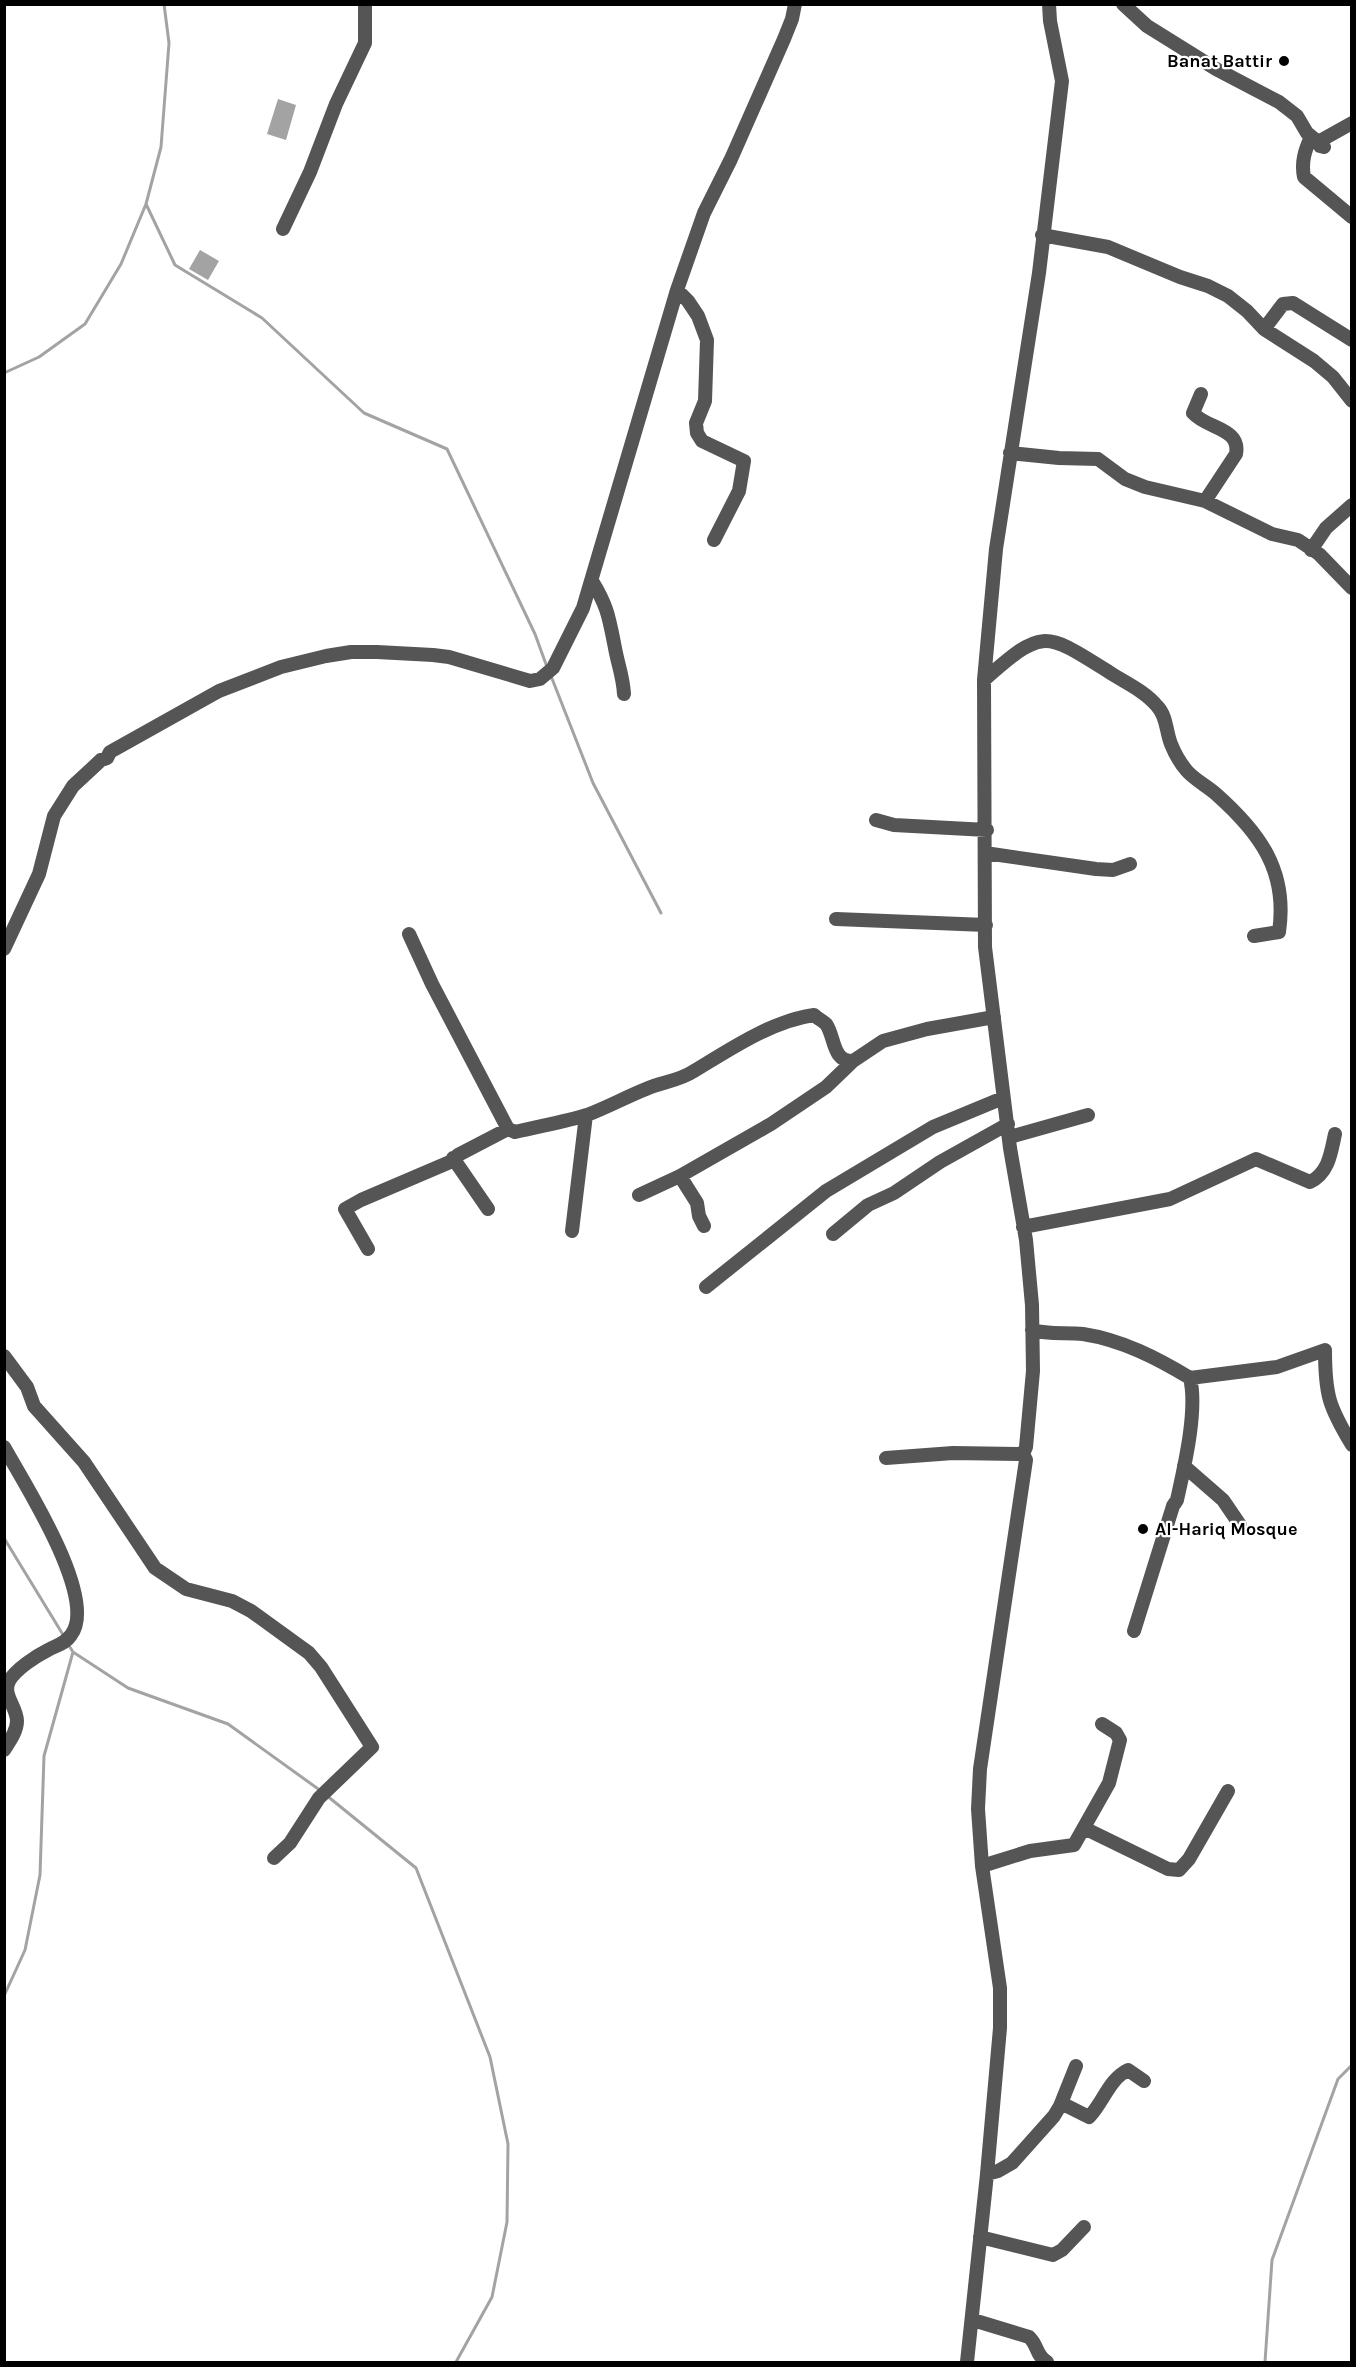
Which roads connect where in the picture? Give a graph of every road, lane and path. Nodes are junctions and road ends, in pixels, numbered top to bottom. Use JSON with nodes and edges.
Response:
{"nodes":[{"id":1,"x":365,"y":4,"type":"edge"},
{"id":2,"x":795,"y":4,"type":"edge"},
{"id":3,"x":1049,"y":4,"type":"edge"},
{"id":4,"x":1123,"y":4,"type":"edge"},
{"id":5,"x":1352,"y":123,"type":"edge"},
{"id":6,"x":1318,"y":142,"type":"junction"},
{"id":7,"x":1352,"y":217,"type":"edge"},
{"id":8,"x":283,"y":229,"type":"dead end"},
{"id":9,"x":1042,"y":235,"type":"junction"},
{"id":10,"x":677,"y":290,"type":"junction"},
{"id":11,"x":1264,"y":329,"type":"junction"},
{"id":12,"x":1352,"y":340,"type":"edge"},
{"id":13,"x":1201,"y":394,"type":"dead end"},
{"id":14,"x":1352,"y":400,"type":"edge"},
{"id":15,"x":1010,"y":453,"type":"junction"},
{"id":16,"x":1204,"y":501,"type":"junction"},
{"id":17,"x":1352,"y":505,"type":"edge"},
{"id":18,"x":714,"y":540,"type":"dead end"},
{"id":19,"x":1311,"y":550,"type":"junction"},
{"id":20,"x":592,"y":581,"type":"junction"},
{"id":21,"x":1352,"y":588,"type":"edge"},
{"id":22,"x":984,"y":680,"type":"junction"},
{"id":23,"x":624,"y":694,"type":"dead end"},
{"id":24,"x":876,"y":820,"type":"dead end"},
{"id":25,"x":987,"y":830,"type":"junction"},
{"id":26,"x":985,"y":853,"type":"junction"},
{"id":27,"x":1130,"y":864,"type":"dead end"},
{"id":28,"x":836,"y":919,"type":"dead end"},
{"id":29,"x":986,"y":924,"type":"junction"},
{"id":30,"x":409,"y":934,"type":"dead end"},
{"id":31,"x":1254,"y":936,"type":"dead end"},
{"id":32,"x":4,"y":949,"type":"edge"},
{"id":33,"x":994,"y":1017,"type":"junction"},
{"id":34,"x":853,"y":1061,"type":"junction"},
{"id":35,"x":1003,"y":1098,"type":"junction"},
{"id":36,"x":586,"y":1115,"type":"junction"},
{"id":37,"x":1088,"y":1115,"type":"dead end"},
{"id":38,"x":508,"y":1129,"type":"junction"},
{"id":39,"x":1009,"y":1130,"type":"junction"},
{"id":40,"x":1335,"y":1134,"type":"dead end"},
{"id":41,"x":453,"y":1158,"type":"junction"},
{"id":42,"x":680,"y":1176,"type":"junction"},
{"id":43,"x":639,"y":1195,"type":"dead end"},
{"id":44,"x":488,"y":1209,"type":"dead end"},
{"id":45,"x":704,"y":1226,"type":"dead end"},
{"id":46,"x":1023,"y":1227,"type":"junction"},
{"id":47,"x":572,"y":1231,"type":"dead end"},
{"id":48,"x":833,"y":1234,"type":"dead end"},
{"id":49,"x":368,"y":1250,"type":"dead end"},
{"id":50,"x":706,"y":1287,"type":"dead end"},
{"id":51,"x":1032,"y":1330,"type":"junction"},
{"id":52,"x":4,"y":1356,"type":"edge"},
{"id":53,"x":1190,"y":1378,"type":"junction"},
{"id":54,"x":1352,"y":1445,"type":"edge"},
{"id":55,"x":4,"y":1447,"type":"edge"},
{"id":56,"x":1023,"y":1455,"type":"junction"},
{"id":57,"x":886,"y":1458,"type":"dead end"},
{"id":58,"x":1184,"y":1466,"type":"junction"},
{"id":59,"x":1240,"y":1526,"type":"dead end"},
{"id":60,"x":1134,"y":1631,"type":"dead end"},
{"id":61,"x":1102,"y":1724,"type":"dead end"},
{"id":62,"x":4,"y":1750,"type":"edge"},
{"id":63,"x":1228,"y":1791,"type":"dead end"},
{"id":64,"x":1084,"y":1828,"type":"junction"},
{"id":65,"x":274,"y":1858,"type":"dead end"},
{"id":66,"x":982,"y":1866,"type":"junction"},
{"id":67,"x":1076,"y":2066,"type":"dead end"},
{"id":68,"x":1144,"y":2081,"type":"dead end"},
{"id":69,"x":1060,"y":2106,"type":"junction"},
{"id":70,"x":987,"y":2174,"type":"junction"},
{"id":71,"x":1084,"y":2227,"type":"dead end"},
{"id":72,"x":980,"y":2237,"type":"junction"},
{"id":73,"x":973,"y":2320,"type":"junction"},
{"id":74,"x":1040,"y":2360,"type":"edge"},
{"id":75,"x":967,"y":2362,"type":"edge"}],
"edges":[{"from":1,"to":8,"type":"street"},
{"from":2,"to":10,"type":"street"},
{"from":3,"to":9,"type":"street"},
{"from":4,"to":6,"type":"street"},
{"from":5,"to":6,"type":"street"},
{"from":6,"to":7,"type":"street"},
{"from":9,"to":11,"type":"street"},
{"from":9,"to":15,"type":"street"},
{"from":10,"to":18,"type":"street"},
{"from":10,"to":20,"type":"street"},
{"from":11,"to":12,"type":"street"},
{"from":11,"to":14,"type":"street"},
{"from":13,"to":16,"type":"street"},
{"from":15,"to":16,"type":"street"},
{"from":15,"to":22,"type":"street"},
{"from":16,"to":19,"type":"street"},
{"from":17,"to":19,"type":"street"},
{"from":19,"to":21,"type":"street"},
{"from":20,"to":23,"type":"street"},
{"from":20,"to":32,"type":"street"},
{"from":22,"to":25,"type":"street"},
{"from":22,"to":31,"type":"street"},
{"from":24,"to":25,"type":"street"},
{"from":25,"to":26,"type":"street"},
{"from":26,"to":27,"type":"street"},
{"from":26,"to":29,"type":"street"},
{"from":28,"to":29,"type":"street"},
{"from":29,"to":33,"type":"street"},
{"from":30,"to":38,"type":"street"},
{"from":33,"to":34,"type":"street"},
{"from":33,"to":35,"type":"street"},
{"from":34,"to":36,"type":"street"},
{"from":34,"to":42,"type":"street"},
{"from":35,"to":39,"type":"street"},
{"from":35,"to":50,"type":"street"},
{"from":36,"to":38,"type":"street"},
{"from":36,"to":47,"type":"street"},
{"from":37,"to":39,"type":"street"},
{"from":38,"to":41,"type":"street"},
{"from":39,"to":46,"type":"street"},
{"from":39,"to":48,"type":"street"},
{"from":40,"to":46,"type":"street"},
{"from":41,"to":44,"type":"street"},
{"from":41,"to":49,"type":"street"},
{"from":42,"to":43,"type":"street"},
{"from":42,"to":45,"type":"street"},
{"from":46,"to":51,"type":"street"},
{"from":51,"to":53,"type":"street"},
{"from":51,"to":56,"type":"street"},
{"from":52,"to":65,"type":"street"},
{"from":53,"to":54,"type":"street"},
{"from":53,"to":58,"type":"street"},
{"from":55,"to":62,"type":"street"},
{"from":56,"to":57,"type":"street"},
{"from":56,"to":66,"type":"street"},
{"from":58,"to":59,"type":"street"},
{"from":58,"to":60,"type":"street"},
{"from":61,"to":64,"type":"street"},
{"from":63,"to":64,"type":"street"},
{"from":64,"to":66,"type":"street"},
{"from":66,"to":70,"type":"street"},
{"from":67,"to":69,"type":"street"},
{"from":68,"to":69,"type":"street"},
{"from":69,"to":70,"type":"street"},
{"from":70,"to":72,"type":"street"},
{"from":71,"to":72,"type":"street"},
{"from":72,"to":73,"type":"street"},
{"from":73,"to":74,"type":"street"},
{"from":73,"to":75,"type":"street"}]}
